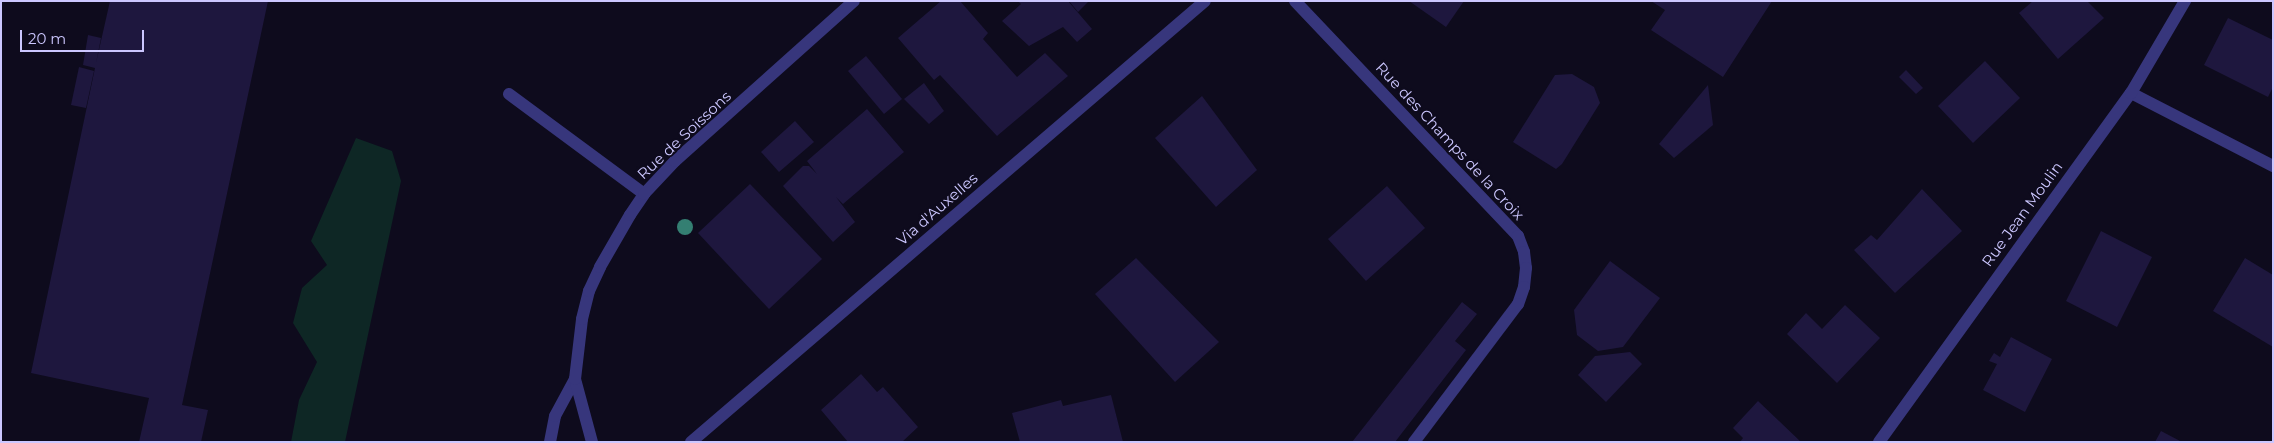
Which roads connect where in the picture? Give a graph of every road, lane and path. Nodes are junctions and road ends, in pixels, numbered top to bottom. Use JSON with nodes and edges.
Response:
{"nodes":[{"id":1,"x":854,"y":1,"type":"edge"},
{"id":2,"x":1205,"y":1,"type":"edge"},
{"id":3,"x":1295,"y":1,"type":"edge"},
{"id":4,"x":2185,"y":1,"type":"edge"},
{"id":5,"x":2131,"y":93,"type":"junction"},
{"id":6,"x":509,"y":94,"type":"dead end"},
{"id":7,"x":2273,"y":166,"type":"edge"},
{"id":8,"x":644,"y":194,"type":"junction"},
{"id":9,"x":575,"y":379,"type":"junction"},
{"id":10,"x":550,"y":442,"type":"edge"},
{"id":11,"x":592,"y":442,"type":"edge"},
{"id":12,"x":692,"y":442,"type":"edge"},
{"id":13,"x":1414,"y":442,"type":"edge"},
{"id":14,"x":1879,"y":442,"type":"edge"}],
"edges":[{"from":1,"to":8,"type":"street","name":"Rue de Soissons"},
{"from":2,"to":12,"type":"street","name":"Via d'Auxelles"},
{"from":3,"to":13,"type":"street","name":"Rue des Champs de la Croix"},
{"from":4,"to":5,"type":"street","name":"Rue Jean Moulin"},
{"from":5,"to":7,"type":"street"},
{"from":5,"to":14,"type":"street","name":"Rue Jean Moulin"},
{"from":6,"to":8,"type":"street"},
{"from":8,"to":9,"type":"street","name":"Rue de Soissons"},
{"from":9,"to":10,"type":"street"},
{"from":9,"to":11,"type":"street","name":"Rue de Soissons"}]}
